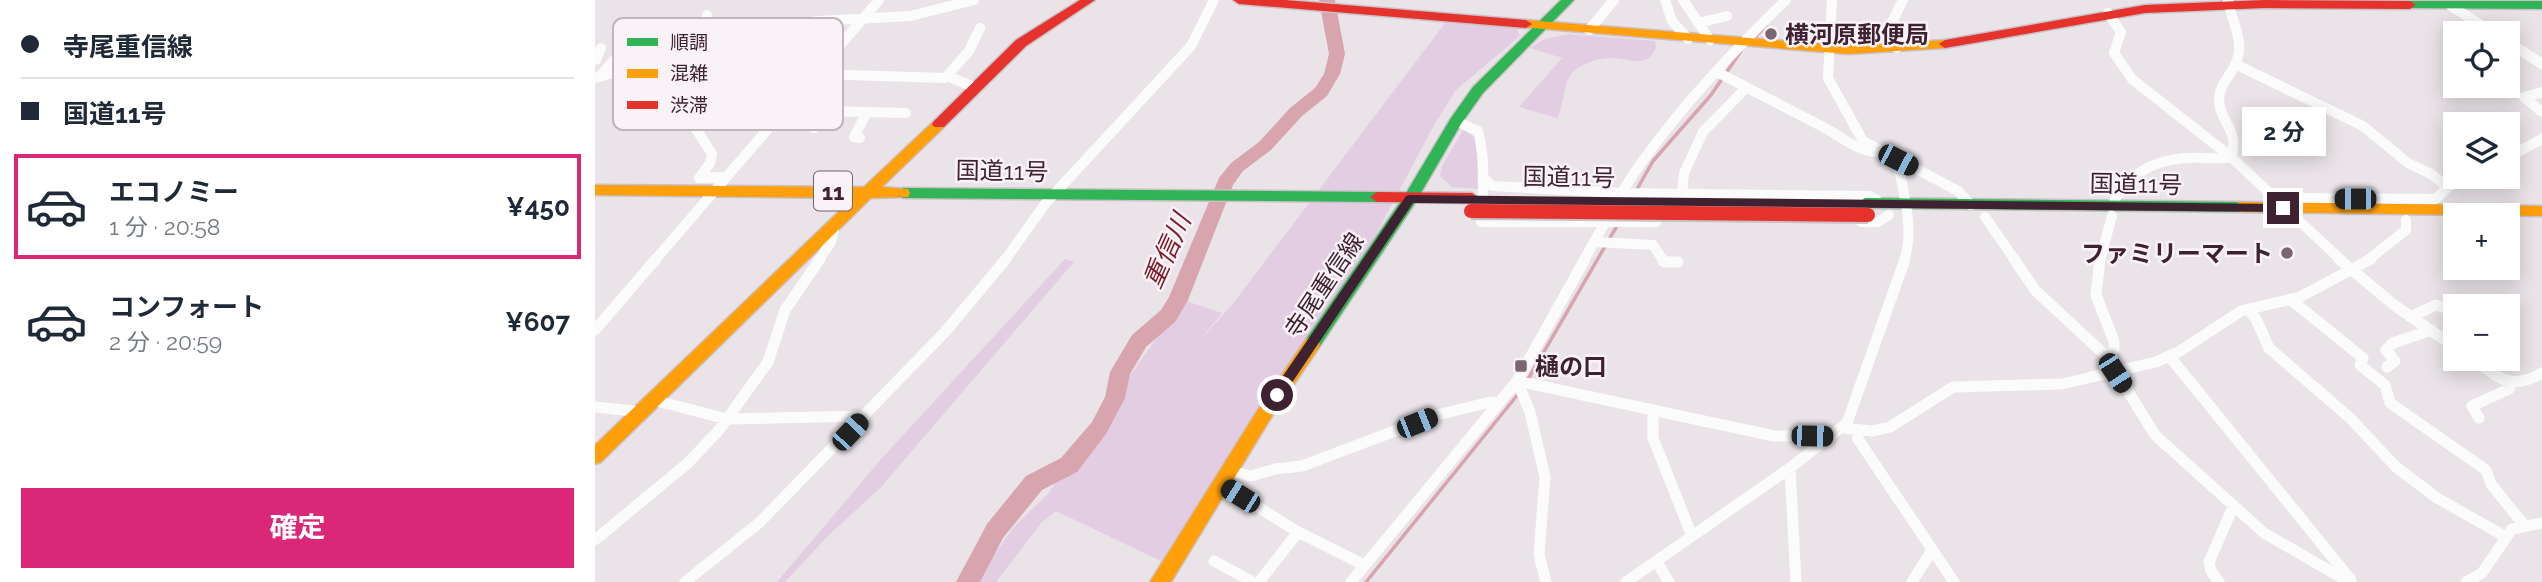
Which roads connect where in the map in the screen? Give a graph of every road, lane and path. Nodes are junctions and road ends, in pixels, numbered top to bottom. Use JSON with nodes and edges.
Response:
{"nodes":[{"id":1,"x":879,"y":0,"type":"edge"},
{"id":2,"x":974,"y":0,"type":"edge"},
{"id":3,"x":1089,"y":0,"type":"edge"},
{"id":4,"x":1214,"y":0,"type":"edge"},
{"id":5,"x":1239,"y":0,"type":"edge"},
{"id":6,"x":1569,"y":0,"type":"edge"},
{"id":7,"x":1614,"y":0,"type":"edge"},
{"id":8,"x":1665,"y":0,"type":"edge"},
{"id":9,"x":1683,"y":0,"type":"edge"},
{"id":10,"x":1786,"y":0,"type":"edge"},
{"id":11,"x":1832,"y":0,"type":"edge"},
{"id":12,"x":1903,"y":0,"type":"edge"},
{"id":13,"x":2257,"y":2,"type":"edge"},
{"id":14,"x":2228,"y":3,"type":"edge"},
{"id":15,"x":2389,"y":3,"type":"edge"},
{"id":16,"x":2542,"y":5,"type":"edge"},
{"id":17,"x":2451,"y":6,"type":"junction"},
{"id":18,"x":2108,"y":13,"type":"junction"},
{"id":19,"x":1727,"y":16,"type":"dead end"},
{"id":20,"x":862,"y":19,"type":"junction"},
{"id":21,"x":843,"y":21,"type":"edge"},
{"id":22,"x":2475,"y":21,"type":"edge"},
{"id":23,"x":1698,"y":23,"type":"junction"},
{"id":24,"x":1542,"y":26,"type":"junction"},
{"id":25,"x":980,"y":27,"type":"dead end"},
{"id":26,"x":1589,"y":30,"type":"junction"},
{"id":27,"x":1688,"y":39,"type":"junction"},
{"id":28,"x":1710,"y":40,"type":"junction"},
{"id":29,"x":843,"y":41,"type":"edge"},
{"id":30,"x":1741,"y":43,"type":"junction"},
{"id":31,"x":1897,"y":48,"type":"junction"},
{"id":32,"x":1829,"y":49,"type":"junction"},
{"id":33,"x":2520,"y":50,"type":"edge"},
{"id":34,"x":613,"y":61,"type":"edge"},
{"id":35,"x":2235,"y":64,"type":"junction"},
{"id":36,"x":2542,"y":64,"type":"edge"},
{"id":37,"x":1717,"y":72,"type":"junction"},
{"id":38,"x":843,"y":74,"type":"edge"},
{"id":39,"x":947,"y":76,"type":"junction"},
{"id":40,"x":597,"y":79,"type":"edge"},
{"id":41,"x":974,"y":87,"type":"junction"},
{"id":42,"x":1745,"y":89,"type":"junction"},
{"id":43,"x":2542,"y":92,"type":"edge"},
{"id":44,"x":843,"y":111,"type":"edge"},
{"id":45,"x":867,"y":112,"type":"junction"},
{"id":46,"x":2542,"y":112,"type":"edge"},
{"id":47,"x":905,"y":114,"type":"dead end"},
{"id":48,"x":1456,"y":121,"type":"junction"},
{"id":49,"x":697,"y":130,"type":"edge"},
{"id":50,"x":766,"y":130,"type":"edge"},
{"id":51,"x":860,"y":138,"type":"dead end"},
{"id":52,"x":2542,"y":139,"type":"edge"},
{"id":53,"x":2520,"y":151,"type":"edge"},
{"id":54,"x":1881,"y":152,"type":"junction"},
{"id":55,"x":2231,"y":157,"type":"junction"},
{"id":56,"x":1898,"y":160,"type":"junction"},
{"id":57,"x":725,"y":177,"type":"junction"},
{"id":58,"x":1484,"y":178,"type":"junction"},
{"id":59,"x":2443,"y":183,"type":"edge"},
{"id":60,"x":2446,"y":189,"type":"edge"},
{"id":61,"x":595,"y":190,"type":"edge"},
{"id":62,"x":871,"y":191,"type":"junction"},
{"id":63,"x":1621,"y":193,"type":"junction"},
{"id":64,"x":1682,"y":193,"type":"junction"},
{"id":65,"x":709,"y":196,"type":"junction"},
{"id":66,"x":1058,"y":199,"type":"junction"},
{"id":67,"x":595,"y":200,"type":"edge"},
{"id":68,"x":857,"y":204,"type":"junction"},
{"id":69,"x":1406,"y":205,"type":"junction"},
{"id":70,"x":1971,"y":205,"type":"junction"},
{"id":71,"x":2283,"y":208,"type":"junction"},
{"id":72,"x":1886,"y":209,"type":"junction"},
{"id":73,"x":1906,"y":209,"type":"junction"},
{"id":74,"x":2542,"y":211,"type":"edge"},
{"id":75,"x":2111,"y":212,"type":"junction"},
{"id":76,"x":1985,"y":217,"type":"junction"},
{"id":77,"x":2406,"y":220,"type":"junction"},
{"id":78,"x":2443,"y":221,"type":"edge"},
{"id":79,"x":1607,"y":222,"type":"junction"},
{"id":80,"x":1680,"y":222,"type":"junction"},
{"id":81,"x":2520,"y":222,"type":"edge"},
{"id":82,"x":2542,"y":222,"type":"edge"},
{"id":83,"x":835,"y":225,"type":"junction"},
{"id":84,"x":1596,"y":242,"type":"junction"},
{"id":85,"x":1678,"y":262,"type":"dead end"},
{"id":86,"x":2352,"y":270,"type":"junction"},
{"id":87,"x":2290,"y":299,"type":"junction"},
{"id":88,"x":2443,"y":307,"type":"edge"},
{"id":89,"x":2248,"y":309,"type":"junction"},
{"id":90,"x":2410,"y":317,"type":"junction"},
{"id":91,"x":595,"y":330,"type":"edge"},
{"id":92,"x":2431,"y":330,"type":"junction"},
{"id":93,"x":2443,"y":338,"type":"edge"},
{"id":94,"x":2169,"y":356,"type":"junction"},
{"id":95,"x":2107,"y":357,"type":"junction"},
{"id":96,"x":2387,"y":367,"type":"dead end"},
{"id":97,"x":2492,"y":371,"type":"edge"},
{"id":98,"x":2115,"y":373,"type":"junction"},
{"id":99,"x":2542,"y":373,"type":"edge"},
{"id":100,"x":1517,"y":381,"type":"junction"},
{"id":101,"x":2511,"y":383,"type":"junction"},
{"id":102,"x":653,"y":400,"type":"junction"},
{"id":103,"x":1499,"y":403,"type":"junction"},
{"id":104,"x":595,"y":407,"type":"edge"},
{"id":105,"x":641,"y":412,"type":"junction"},
{"id":106,"x":1653,"y":412,"type":"junction"},
{"id":107,"x":865,"y":416,"type":"junction"},
{"id":108,"x":2479,"y":418,"type":"dead end"},
{"id":109,"x":727,"y":419,"type":"junction"},
{"id":110,"x":1842,"y":428,"type":"junction"},
{"id":111,"x":1857,"y":430,"type":"junction"},
{"id":112,"x":1831,"y":436,"type":"junction"},
{"id":113,"x":595,"y":456,"type":"edge"},
{"id":114,"x":1790,"y":468,"type":"junction"},
{"id":115,"x":1225,"y":478,"type":"junction"},
{"id":116,"x":2233,"y":507,"type":"junction"},
{"id":117,"x":2542,"y":523,"type":"edge"},
{"id":118,"x":2524,"y":525,"type":"junction"},
{"id":119,"x":1298,"y":532,"type":"junction"},
{"id":120,"x":1692,"y":536,"type":"junction"},
{"id":121,"x":2506,"y":537,"type":"junction"},
{"id":122,"x":595,"y":540,"type":"edge"},
{"id":123,"x":1932,"y":550,"type":"junction"},
{"id":124,"x":1214,"y":561,"type":"dead end"},
{"id":125,"x":1656,"y":561,"type":"junction"},
{"id":126,"x":1364,"y":565,"type":"junction"},
{"id":127,"x":685,"y":582,"type":"edge"},
{"id":128,"x":1160,"y":582,"type":"edge"},
{"id":129,"x":1252,"y":582,"type":"edge"},
{"id":130,"x":1259,"y":582,"type":"edge"},
{"id":131,"x":1351,"y":582,"type":"edge"},
{"id":132,"x":1546,"y":582,"type":"edge"},
{"id":133,"x":1626,"y":582,"type":"edge"},
{"id":134,"x":1669,"y":582,"type":"edge"},
{"id":135,"x":1795,"y":582,"type":"edge"},
{"id":136,"x":1912,"y":582,"type":"edge"},
{"id":137,"x":1954,"y":582,"type":"edge"},
{"id":138,"x":2219,"y":582,"type":"edge"},
{"id":139,"x":2351,"y":582,"type":"edge"},
{"id":140,"x":2466,"y":582,"type":"edge"}],
"edges":[{"from":1,"to":20,"type":"street"},
{"from":2,"to":20,"type":"street"},
{"from":3,"to":41,"type":"main road"},
{"from":4,"to":66,"type":"street"},
{"from":5,"to":24,"type":"main road"},
{"from":6,"to":24,"type":"main road","name":"寺尾重信線"},
{"from":7,"to":26,"type":"street"},
{"from":8,"to":27,"type":"street"},
{"from":9,"to":23,"type":"street"},
{"from":10,"to":30,"type":"street"},
{"from":11,"to":32,"type":"street"},
{"from":12,"to":31,"type":"street"},
{"from":13,"to":14,"type":"main road"},
{"from":13,"to":15,"type":"main road"},
{"from":14,"to":18,"type":"main road"},
{"from":14,"to":35,"type":"street"},
{"from":15,"to":17,"type":"main road"},
{"from":16,"to":17,"type":"main road"},
{"from":17,"to":22,"type":"street"},
{"from":18,"to":31,"type":"main road"},
{"from":18,"to":55,"type":"street"},
{"from":19,"to":23,"type":"street"},
{"from":20,"to":21,"type":"street"},
{"from":20,"to":29,"type":"street"},
{"from":23,"to":28,"type":"street"},
{"from":24,"to":26,"type":"main road"},
{"from":24,"to":48,"type":"main road","name":"寺尾重信線"},
{"from":25,"to":39,"type":"street"},
{"from":26,"to":27,"type":"main road"},
{"from":27,"to":28,"type":"main road"},
{"from":28,"to":30,"type":"main road"},
{"from":30,"to":32,"type":"main road"},
{"from":30,"to":37,"type":"street"},
{"from":31,"to":32,"type":"main road"},
{"from":32,"to":54,"type":"street"},
{"from":33,"to":36,"type":"street"},
{"from":34,"to":40,"type":"street"},
{"from":35,"to":55,"type":"street"},
{"from":35,"to":59,"type":"street"},
{"from":37,"to":42,"type":"street"},
{"from":37,"to":63,"type":"street"},
{"from":38,"to":39,"type":"street"},
{"from":39,"to":41,"type":"street"},
{"from":41,"to":62,"type":"main road"},
{"from":42,"to":54,"type":"street"},
{"from":42,"to":64,"type":"street"},
{"from":43,"to":46,"type":"street"},
{"from":44,"to":45,"type":"street"},
{"from":45,"to":47,"type":"street"},
{"from":45,"to":51,"type":"street"},
{"from":48,"to":58,"type":"street"},
{"from":48,"to":69,"type":"main road","name":"寺尾重信線"},
{"from":49,"to":57,"type":"street"},
{"from":50,"to":57,"type":"street"},
{"from":52,"to":53,"type":"street"},
{"from":54,"to":56,"type":"street"},
{"from":55,"to":71,"type":"street"},
{"from":55,"to":75,"type":"street"},
{"from":56,"to":70,"type":"street"},
{"from":56,"to":73,"type":"street"},
{"from":57,"to":65,"type":"street"},
{"from":58,"to":63,"type":"street"},
{"from":58,"to":79,"type":"street"},
{"from":60,"to":71,"type":"street"},
{"from":61,"to":65,"type":"main road","name":"国道11号","number":"11"},
{"from":62,"to":65,"type":"main road","name":"国道11号","number":"11"},
{"from":62,"to":66,"type":"main road","name":"国道11号","number":"11"},
{"from":62,"to":68,"type":"main road"},
{"from":63,"to":64,"type":"street"},
{"from":63,"to":79,"type":"street"},
{"from":64,"to":72,"type":"street"},
{"from":64,"to":80,"type":"street"},
{"from":65,"to":67,"type":"main road","name":"国道11号","number":"11"},
{"from":65,"to":68,"type":"main road","name":"国道11号","number":"11"},
{"from":65,"to":91,"type":"street"},
{"from":66,"to":68,"type":"main road","name":"国道11号","number":"11"},
{"from":66,"to":69,"type":"main road","name":"国道11号","number":"11"},
{"from":66,"to":107,"type":"street"},
{"from":68,"to":83,"type":"main road"},
{"from":69,"to":72,"type":"main road","name":"国道11号","number":"11"},
{"from":69,"to":115,"type":"main road","name":"寺尾重信線"},
{"from":70,"to":73,"type":"main road","name":"国道11号","number":"11"},
{"from":70,"to":75,"type":"main road","name":"国道11号","number":"11"},
{"from":71,"to":74,"type":"main road","name":"国道11号","number":"11"},
{"from":71,"to":75,"type":"main road","name":"国道11号","number":"11"},
{"from":71,"to":77,"type":"main road","name":"国道11号","number":"11"},
{"from":71,"to":86,"type":"street"},
{"from":72,"to":73,"type":"main road","name":"国道11号","number":"11"},
{"from":72,"to":80,"type":"street"},
{"from":73,"to":76,"type":"main road","name":"国道11号","number":"11"},
{"from":73,"to":110,"type":"street"},
{"from":75,"to":76,"type":"main road","name":"国道11号","number":"11"},
{"from":75,"to":95,"type":"street"},
{"from":76,"to":95,"type":"street"},
{"from":77,"to":78,"type":"main road","name":"国道11号","number":"11"},
{"from":77,"to":86,"type":"street"},
{"from":79,"to":80,"type":"street"},
{"from":79,"to":84,"type":"street"},
{"from":81,"to":82,"type":"main road"},
{"from":83,"to":102,"type":"main road"},
{"from":83,"to":109,"type":"street"},
{"from":84,"to":85,"type":"street"},
{"from":84,"to":100,"type":"street"},
{"from":86,"to":87,"type":"street"},
{"from":86,"to":90,"type":"street"},
{"from":87,"to":89,"type":"street"},
{"from":87,"to":118,"type":"street"},
{"from":88,"to":90,"type":"street"},
{"from":89,"to":94,"type":"street"},
{"from":89,"to":121,"type":"street"},
{"from":90,"to":92,"type":"street"},
{"from":92,"to":93,"type":"street"},
{"from":92,"to":96,"type":"street"},
{"from":94,"to":98,"type":"street"},
{"from":94,"to":139,"type":"street"},
{"from":95,"to":98,"type":"street"},
{"from":97,"to":101,"type":"street"},
{"from":98,"to":111,"type":"street"},
{"from":98,"to":116,"type":"street"},
{"from":99,"to":101,"type":"street"},
{"from":100,"to":103,"type":"street"},
{"from":100,"to":106,"type":"street"},
{"from":100,"to":132,"type":"street"},
{"from":101,"to":108,"type":"street"},
{"from":102,"to":105,"type":"main road"},
{"from":102,"to":109,"type":"street"},
{"from":103,"to":115,"type":"street"},
{"from":103,"to":126,"type":"street"},
{"from":104,"to":105,"type":"street"},
{"from":105,"to":113,"type":"main road"},
{"from":106,"to":112,"type":"street"},
{"from":106,"to":120,"type":"street"},
{"from":107,"to":109,"type":"street"},
{"from":107,"to":127,"type":"street"},
{"from":109,"to":122,"type":"street"},
{"from":110,"to":111,"type":"street"},
{"from":110,"to":112,"type":"street"},
{"from":111,"to":123,"type":"street"},
{"from":112,"to":114,"type":"street"},
{"from":114,"to":120,"type":"street"},
{"from":114,"to":135,"type":"street"},
{"from":115,"to":119,"type":"street"},
{"from":115,"to":128,"type":"main road","name":"寺尾重信線"},
{"from":116,"to":138,"type":"street"},
{"from":116,"to":139,"type":"street"},
{"from":117,"to":118,"type":"street"},
{"from":118,"to":121,"type":"street"},
{"from":119,"to":126,"type":"street"},
{"from":119,"to":130,"type":"street"},
{"from":120,"to":125,"type":"street"},
{"from":121,"to":140,"type":"street"},
{"from":123,"to":136,"type":"street"},
{"from":123,"to":137,"type":"street"},
{"from":124,"to":129,"type":"street"},
{"from":125,"to":133,"type":"street"},
{"from":125,"to":134,"type":"street"},
{"from":126,"to":131,"type":"street"}]}
